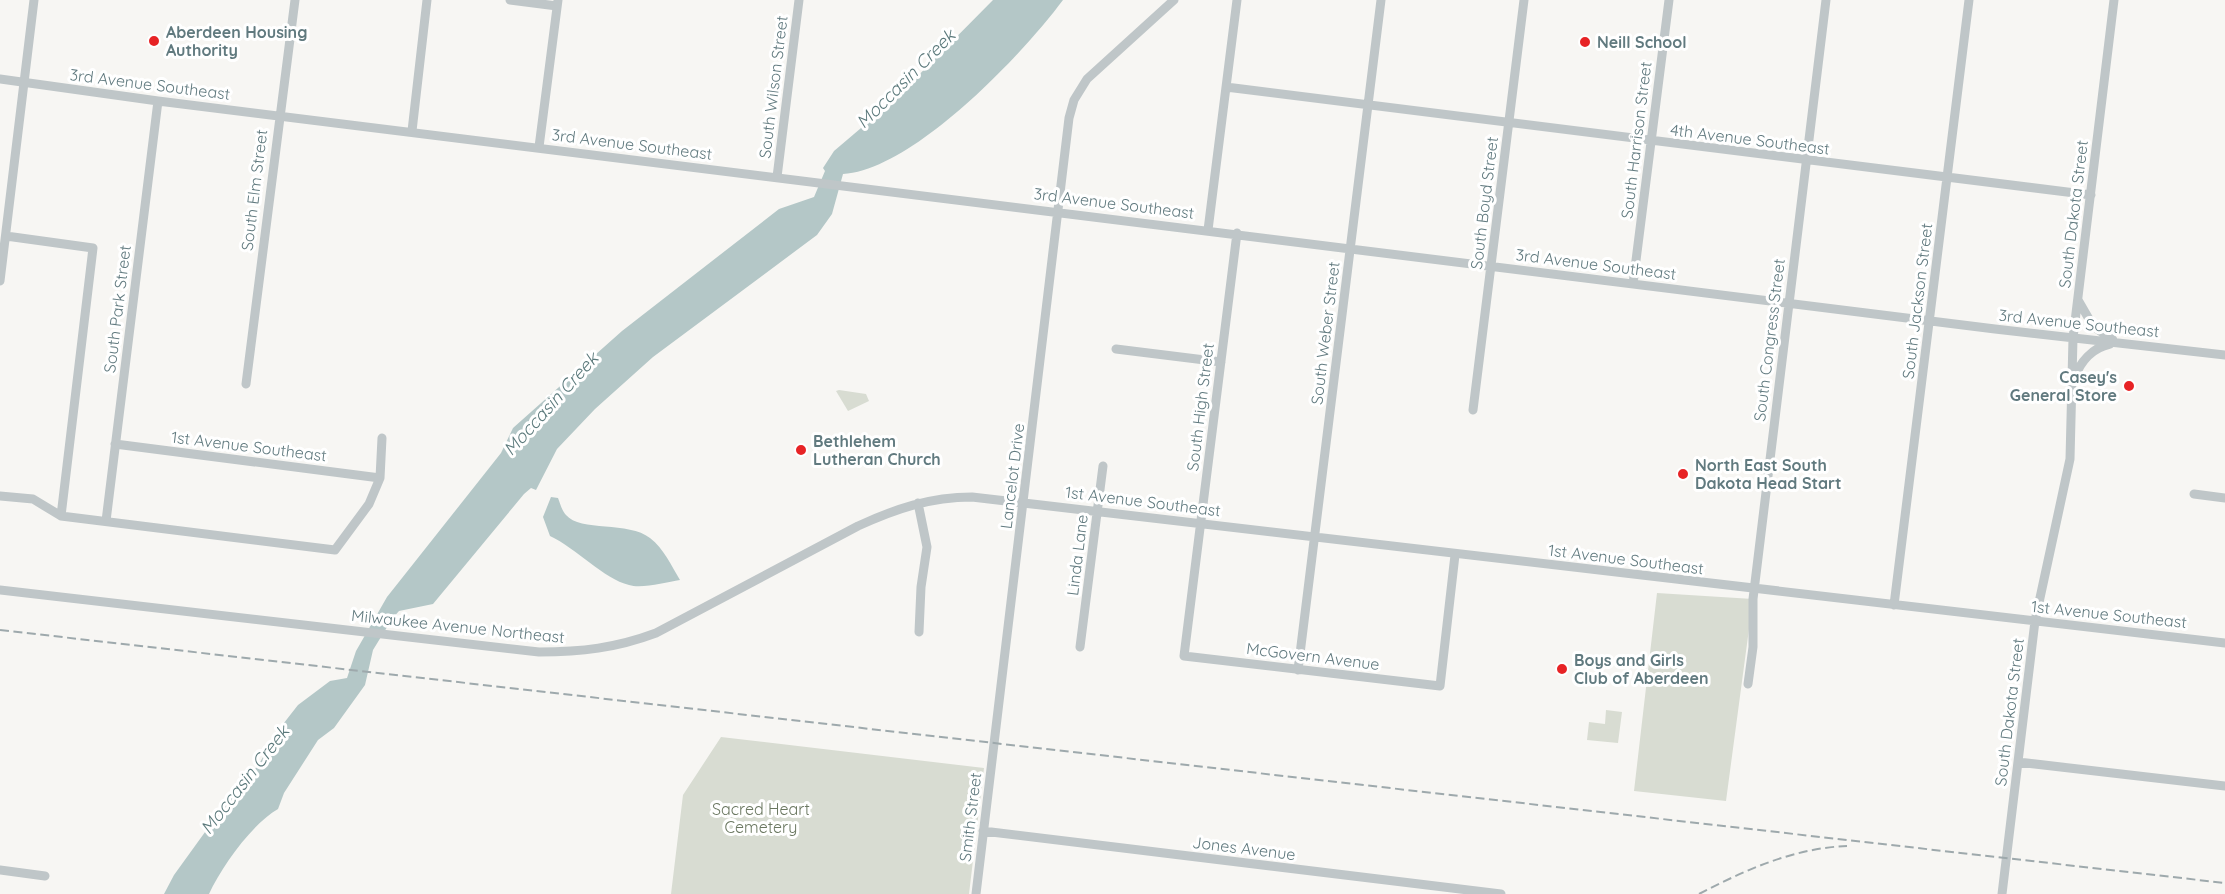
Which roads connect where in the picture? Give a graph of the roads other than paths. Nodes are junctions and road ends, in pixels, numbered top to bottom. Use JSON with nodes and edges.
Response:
{"nodes":[{"id":1,"x":34,"y":0,"type":"edge"},
{"id":2,"x":295,"y":0,"type":"edge"},
{"id":3,"x":427,"y":0,"type":"edge"},
{"id":4,"x":510,"y":0,"type":"edge"},
{"id":5,"x":799,"y":0,"type":"edge"},
{"id":6,"x":1174,"y":0,"type":"edge"},
{"id":7,"x":1237,"y":0,"type":"edge"},
{"id":8,"x":1381,"y":0,"type":"edge"},
{"id":9,"x":1524,"y":0,"type":"edge"},
{"id":10,"x":1669,"y":0,"type":"edge"},
{"id":11,"x":1826,"y":0,"type":"edge"},
{"id":12,"x":1969,"y":0,"type":"edge"},
{"id":13,"x":2114,"y":0,"type":"edge"},
{"id":14,"x":557,"y":3,"type":"edge"},
{"id":15,"x":0,"y":79,"type":"edge"},
{"id":16,"x":24,"y":83,"type":"junction"},
{"id":17,"x":1226,"y":87,"type":"junction"},
{"id":18,"x":158,"y":101,"type":"junction"},
{"id":19,"x":1368,"y":106,"type":"junction"},
{"id":20,"x":280,"y":115,"type":"junction"},
{"id":21,"x":1509,"y":124,"type":"junction"},
{"id":22,"x":412,"y":131,"type":"junction"},
{"id":23,"x":1651,"y":142,"type":"junction"},
{"id":24,"x":539,"y":147,"type":"junction"},
{"id":25,"x":1806,"y":160,"type":"junction"},
{"id":26,"x":777,"y":177,"type":"junction"},
{"id":27,"x":1947,"y":178,"type":"junction"},
{"id":28,"x":2091,"y":195,"type":"junction"},
{"id":29,"x":1058,"y":211,"type":"junction"},
{"id":30,"x":4,"y":221,"type":"edge"},
{"id":31,"x":1208,"y":230,"type":"junction"},
{"id":32,"x":1237,"y":233,"type":"junction"},
{"id":33,"x":6,"y":236,"type":"junction"},
{"id":34,"x":1350,"y":248,"type":"junction"},
{"id":35,"x":1492,"y":266,"type":"junction"},
{"id":36,"x":0,"y":281,"type":"edge"},
{"id":37,"x":1633,"y":284,"type":"junction"},
{"id":38,"x":2078,"y":299,"type":"junction"},
{"id":39,"x":1788,"y":303,"type":"junction"},
{"id":40,"x":1930,"y":321,"type":"junction"},
{"id":41,"x":2073,"y":338,"type":"junction"},
{"id":42,"x":2118,"y":343,"type":"junction"},
{"id":43,"x":1116,"y":349,"type":"dead end"},
{"id":44,"x":2225,"y":355,"type":"edge"},
{"id":45,"x":1221,"y":362,"type":"junction"},
{"id":46,"x":246,"y":384,"type":"dead end"},
{"id":47,"x":2072,"y":387,"type":"junction"},
{"id":48,"x":1473,"y":410,"type":"dead end"},
{"id":49,"x":382,"y":438,"type":"dead end"},
{"id":50,"x":115,"y":444,"type":"junction"},
{"id":51,"x":1103,"y":466,"type":"dead end"},
{"id":52,"x":380,"y":478,"type":"junction"},
{"id":53,"x":2194,"y":494,"type":"dead end"},
{"id":54,"x":0,"y":496,"type":"edge"},
{"id":55,"x":2225,"y":498,"type":"edge"},
{"id":56,"x":1024,"y":501,"type":"junction"},
{"id":57,"x":918,"y":503,"type":"junction"},
{"id":58,"x":1098,"y":510,"type":"junction"},
{"id":59,"x":61,"y":516,"type":"junction"},
{"id":60,"x":106,"y":521,"type":"junction"},
{"id":61,"x":1200,"y":523,"type":"junction"},
{"id":62,"x":1314,"y":537,"type":"junction"},
{"id":63,"x":1455,"y":555,"type":"junction"},
{"id":64,"x":1754,"y":589,"type":"junction"},
{"id":65,"x":0,"y":590,"type":"edge"},
{"id":66,"x":1894,"y":605,"type":"junction"},
{"id":67,"x":2036,"y":621,"type":"junction"},
{"id":68,"x":919,"y":632,"type":"dead end"},
{"id":69,"x":2225,"y":643,"type":"edge"},
{"id":70,"x":1080,"y":647,"type":"dead end"},
{"id":71,"x":1184,"y":656,"type":"joint"},
{"id":72,"x":1298,"y":670,"type":"junction"},
{"id":73,"x":1748,"y":684,"type":"dead end"},
{"id":74,"x":994,"y":745,"type":"joint"},
{"id":75,"x":2018,"y":762,"type":"junction"},
{"id":76,"x":2225,"y":786,"type":"edge"},
{"id":77,"x":983,"y":831,"type":"junction"},
{"id":78,"x":0,"y":870,"type":"edge"},
{"id":79,"x":45,"y":876,"type":"dead end"},
{"id":80,"x":976,"y":894,"type":"edge"},
{"id":81,"x":1502,"y":894,"type":"edge"},
{"id":82,"x":2002,"y":894,"type":"edge"}],
"edges":[{"from":1,"to":16,"type":"street"},
{"from":2,"to":20,"type":"street","name":"South Elm Street"},
{"from":3,"to":22,"type":"street"},
{"from":4,"to":14,"type":"street"},
{"from":5,"to":26,"type":"street","name":"South Wilson Street"},
{"from":6,"to":29,"type":"street","name":"Lancelot Drive"},
{"from":7,"to":17,"type":"street"},
{"from":8,"to":19,"type":"street","name":"South Weber Street"},
{"from":9,"to":21,"type":"street","name":"South Boyd Street"},
{"from":10,"to":23,"type":"street","name":"South Harrison Street"},
{"from":11,"to":25,"type":"street","name":"South Congress Street"},
{"from":12,"to":27,"type":"street","name":"South Jackson Street"},
{"from":13,"to":28,"type":"street","name":"South Dakota Street"},
{"from":14,"to":24,"type":"street"},
{"from":15,"to":16,"type":"street","name":"3rd Avenue Southeast"},
{"from":16,"to":18,"type":"street","name":"3rd Avenue Southeast"},
{"from":16,"to":30,"type":"street"},
{"from":17,"to":19,"type":"street","name":"4th Avenue Southeast"},
{"from":17,"to":31,"type":"street"},
{"from":18,"to":20,"type":"street","name":"3rd Avenue Southeast"},
{"from":18,"to":50,"type":"street","name":"South Park Street"},
{"from":19,"to":21,"type":"street","name":"4th Avenue Southeast"},
{"from":19,"to":34,"type":"street","name":"South Weber Street"},
{"from":20,"to":22,"type":"street","name":"3rd Avenue Southeast"},
{"from":20,"to":46,"type":"street","name":"South Elm Street"},
{"from":21,"to":23,"type":"street","name":"4th Avenue Southeast"},
{"from":21,"to":35,"type":"street","name":"South Boyd Street"},
{"from":22,"to":24,"type":"street","name":"3rd Avenue Southeast"},
{"from":23,"to":25,"type":"street","name":"4th Avenue Southeast"},
{"from":23,"to":37,"type":"street","name":"South Harrison Street"},
{"from":24,"to":26,"type":"street","name":"3rd Avenue Southeast"},
{"from":25,"to":27,"type":"street","name":"4th Avenue Southeast"},
{"from":25,"to":39,"type":"street","name":"South Congress Street"},
{"from":26,"to":29,"type":"street","name":"3rd Avenue Southeast"},
{"from":27,"to":28,"type":"street","name":"4th Avenue Southeast"},
{"from":27,"to":40,"type":"street","name":"South Jackson Street"},
{"from":28,"to":38,"type":"street","name":"South Dakota Street"},
{"from":29,"to":31,"type":"street","name":"3rd Avenue Southeast"},
{"from":29,"to":56,"type":"street","name":"Lancelot Drive"},
{"from":30,"to":33,"type":"street"},
{"from":31,"to":32,"type":"street","name":"3rd Avenue Southeast"},
{"from":32,"to":34,"type":"street","name":"3rd Avenue Southeast"},
{"from":32,"to":45,"type":"street","name":"South High Street"},
{"from":33,"to":36,"type":"street"},
{"from":33,"to":59,"type":"street"},
{"from":34,"to":35,"type":"street","name":"3rd Avenue Southeast"},
{"from":34,"to":62,"type":"street","name":"South Weber Street"},
{"from":35,"to":37,"type":"street","name":"3rd Avenue Southeast"},
{"from":35,"to":48,"type":"street","name":"South Boyd Street"},
{"from":37,"to":39,"type":"street","name":"3rd Avenue Southeast"},
{"from":38,"to":41,"type":"street","name":"South Dakota Street"},
{"from":38,"to":42,"type":"street"},
{"from":39,"to":40,"type":"street","name":"3rd Avenue Southeast"},
{"from":39,"to":64,"type":"street","name":"South Congress Street"},
{"from":40,"to":41,"type":"street","name":"3rd Avenue Southeast"},
{"from":40,"to":66,"type":"street","name":"South Jackson Street"},
{"from":41,"to":42,"type":"street","name":"3rd Avenue Southeast"},
{"from":41,"to":47,"type":"street","name":"South Dakota Street"},
{"from":42,"to":44,"type":"street","name":"3rd Avenue Southeast"},
{"from":42,"to":47,"type":"street"},
{"from":43,"to":45,"type":"street"},
{"from":45,"to":61,"type":"street","name":"South High Street"},
{"from":47,"to":67,"type":"street","name":"South Dakota Street"},
{"from":49,"to":52,"type":"street"},
{"from":50,"to":52,"type":"street","name":"1st Avenue Southeast"},
{"from":50,"to":60,"type":"street","name":"South Park Street"},
{"from":51,"to":58,"type":"street","name":"Linda Lane"},
{"from":52,"to":60,"type":"street"},
{"from":53,"to":55,"type":"street"},
{"from":54,"to":59,"type":"street"},
{"from":56,"to":57,"type":"street","name":"Milwaukee Avenue Northeast"},
{"from":56,"to":58,"type":"street","name":"1st Avenue Southeast"},
{"from":56,"to":74,"type":"street","name":"Lancelot Drive"},
{"from":57,"to":65,"type":"street","name":"Milwaukee Avenue Northeast"},
{"from":57,"to":68,"type":"street"},
{"from":58,"to":61,"type":"street","name":"1st Avenue Southeast"},
{"from":58,"to":70,"type":"street","name":"Linda Lane"},
{"from":59,"to":60,"type":"street"},
{"from":61,"to":62,"type":"street","name":"1st Avenue Southeast"},
{"from":61,"to":71,"type":"street","name":"South High Street"},
{"from":62,"to":63,"type":"street","name":"1st Avenue Southeast"},
{"from":62,"to":72,"type":"street","name":"South Weber Street"},
{"from":63,"to":64,"type":"street","name":"1st Avenue Southeast"},
{"from":63,"to":72,"type":"street","name":"McGovern Avenue"},
{"from":64,"to":66,"type":"street","name":"1st Avenue Southeast"},
{"from":64,"to":73,"type":"street","name":"South Congress Street"},
{"from":66,"to":67,"type":"street","name":"1st Avenue Southeast"},
{"from":67,"to":69,"type":"street","name":"1st Avenue Southeast"},
{"from":67,"to":75,"type":"street","name":"South Dakota Street"},
{"from":71,"to":72,"type":"street","name":"McGovern Avenue"},
{"from":74,"to":77,"type":"street","name":"Smith Street"},
{"from":75,"to":76,"type":"street"},
{"from":75,"to":82,"type":"street","name":"South Dakota Street"},
{"from":77,"to":80,"type":"street","name":"Smith Street"},
{"from":77,"to":81,"type":"street","name":"Jones Avenue"},
{"from":78,"to":79,"type":"street"}]}
